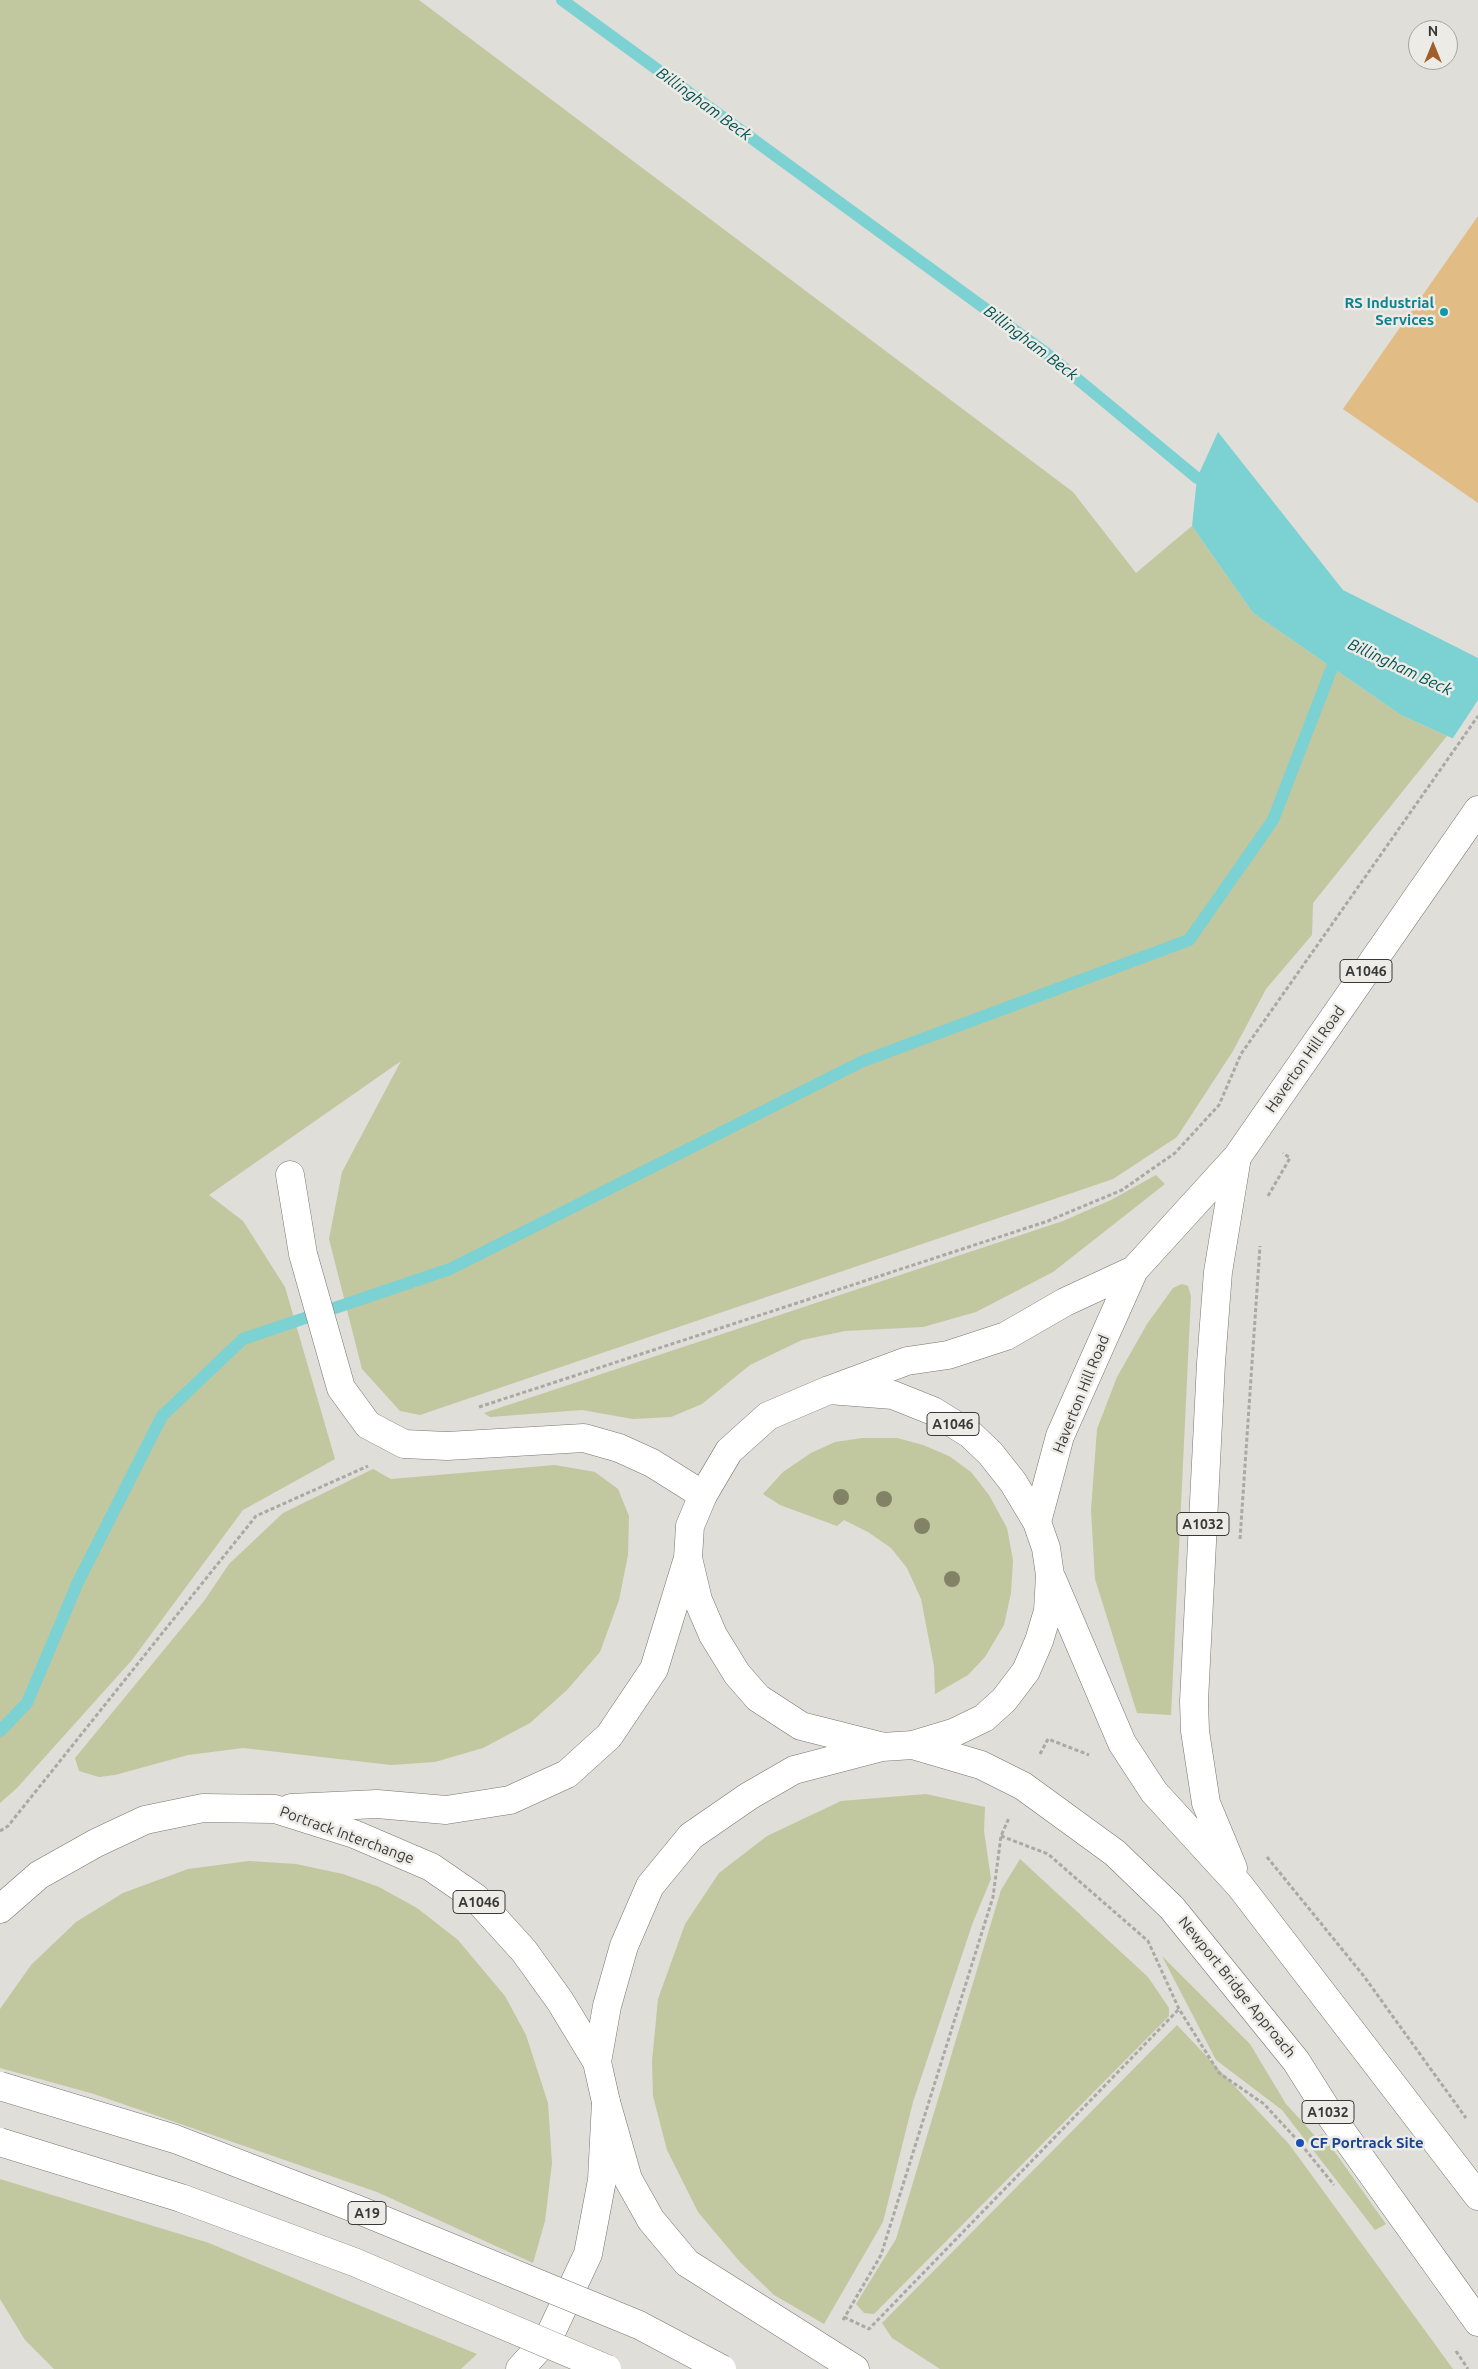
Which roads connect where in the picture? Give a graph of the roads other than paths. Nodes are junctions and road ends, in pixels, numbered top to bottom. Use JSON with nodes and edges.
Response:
{"nodes":[{"id":1,"x":1478,"y":810,"type":"edge"},
{"id":2,"x":1237,"y":1157,"type":"junction"},
{"id":3,"x":290,"y":1175,"type":"dead end"},
{"id":4,"x":1134,"y":1270,"type":"junction"},
{"id":5,"x":829,"y":1390,"type":"junction"},
{"id":6,"x":703,"y":1495,"type":"junction"},
{"id":7,"x":1037,"y":1522,"type":"junction"},
{"id":8,"x":688,"y":1558,"type":"junction"},
{"id":9,"x":1050,"y":1575,"type":"junction"},
{"id":10,"x":913,"y":1745,"type":"junction"},
{"id":11,"x":882,"y":1747,"type":"junction"},
{"id":12,"x":275,"y":1809,"type":"junction"},
{"id":13,"x":1240,"y":1886,"type":"junction"},
{"id":14,"x":0,"y":1909,"type":"edge"},
{"id":15,"x":597,"y":2062,"type":"junction"},
{"id":16,"x":0,"y":2086,"type":"edge"},
{"id":17,"x":606,"y":2102,"type":"junction"},
{"id":18,"x":0,"y":2142,"type":"edge"},
{"id":19,"x":1478,"y":2196,"type":"edge"},
{"id":20,"x":1478,"y":2322,"type":"edge"},
{"id":21,"x":520,"y":2369,"type":"edge"},
{"id":22,"x":606,"y":2369,"type":"edge"},
{"id":23,"x":722,"y":2369,"type":"edge"},
{"id":24,"x":855,"y":2369,"type":"edge"}],
"edges":[{"from":1,"to":2,"type":"main road","name":"Haverton Hill Road","number":"A1046"},
{"from":2,"to":4,"type":"main road","name":"Haverton Hill Road","number":"A1046"},
{"from":2,"to":13,"type":"main road","number":"A1032"},
{"from":3,"to":6,"type":"main road"},
{"from":4,"to":5,"type":"main road","name":"Haverton Hill Road","number":"A1046"},
{"from":4,"to":7,"type":"main road","name":"Haverton Hill Road","number":"A1046"},
{"from":5,"to":6,"type":"main road","number":"A1046"},
{"from":5,"to":7,"type":"main road","number":"A1046"},
{"from":6,"to":8,"type":"main road","number":"A1046"},
{"from":7,"to":9,"type":"main road","number":"A1046"},
{"from":8,"to":11,"type":"main road","number":"A1046"},
{"from":8,"to":12,"type":"main road","number":"A1046"},
{"from":9,"to":10,"type":"main road","number":"A1046"},
{"from":9,"to":13,"type":"main road","number":"A1032"},
{"from":10,"to":11,"type":"main road","number":"A1046"},
{"from":10,"to":20,"type":"main road","name":"Newport Bridge Approach","number":"A1032"},
{"from":11,"to":15,"type":"main road","number":"A1046"},
{"from":12,"to":14,"type":"main road","name":"Portrack Interchange","number":"A1046"},
{"from":12,"to":15,"type":"main road","name":"Portrack Interchange","number":"A1046"},
{"from":13,"to":19,"type":"main road","number":"A1032"},
{"from":15,"to":17,"type":"main road","name":"Portrack Interchange","number":"A1046"},
{"from":16,"to":23,"type":"main road","number":"A19","bridge":true},
{"from":17,"to":21,"type":"main road","name":"Portrack Interchange","number":"A1046"},
{"from":17,"to":24,"type":"main road"},
{"from":18,"to":22,"type":"main road","bridge":true}]}
